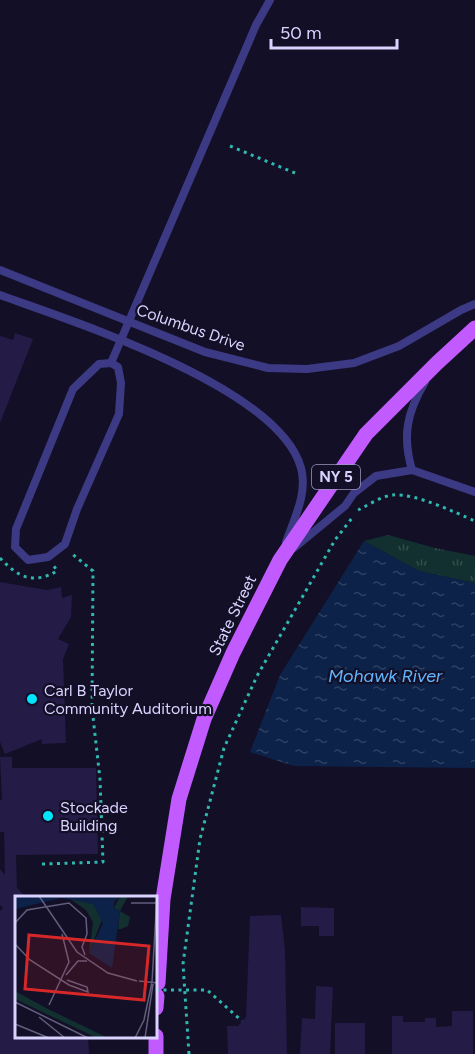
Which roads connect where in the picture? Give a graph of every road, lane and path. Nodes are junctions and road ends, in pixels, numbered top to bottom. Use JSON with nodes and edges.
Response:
{"nodes":[{"id":1,"x":270,"y":0,"type":"edge"},
{"id":2,"x":230,"y":146,"type":"dead end"},
{"id":3,"x":295,"y":173,"type":"dead end"},
{"id":4,"x":0,"y":270,"type":"edge"},
{"id":5,"x":0,"y":295,"type":"edge"},
{"id":6,"x":475,"y":304,"type":"edge"},
{"id":7,"x":130,"y":322,"type":"junction"},
{"id":8,"x":475,"y":328,"type":"edge"},
{"id":9,"x":122,"y":340,"type":"junction"},
{"id":10,"x":111,"y":363,"type":"junction"},
{"id":11,"x":437,"y":363,"type":"junction"},
{"id":12,"x":412,"y":470,"type":"junction"},
{"id":13,"x":475,"y":492,"type":"edge"},
{"id":14,"x":475,"y":520,"type":"edge"},
{"id":15,"x":60,"y":548,"type":"junction"},
{"id":16,"x":280,"y":560,"type":"junction"},
{"id":17,"x":42,"y":864,"type":"dead end"},
{"id":18,"x":158,"y":978,"type":"edge"},
{"id":19,"x":158,"y":994,"type":"edge"},
{"id":20,"x":242,"y":1022,"type":"dead end"},
{"id":21,"x":189,"y":1054,"type":"edge"}],
"edges":[{"from":1,"to":7,"type":"lane"},
{"from":2,"to":3,"type":"path"},
{"from":4,"to":7,"type":"lane","name":"Columbus Drive"},
{"from":5,"to":9,"type":"lane"},
{"from":6,"to":7,"type":"lane","name":"Columbus Drive"},
{"from":7,"to":9,"type":"lane"},
{"from":8,"to":11,"type":"main road","name":"State Street","number":"NY 5"},
{"from":9,"to":10,"type":"lane"},
{"from":9,"to":16,"type":"lane"},
{"from":10,"to":15,"type":"lane"},
{"from":10,"to":15,"type":"lane"},
{"from":11,"to":12,"type":"lane"},
{"from":11,"to":16,"type":"main road","name":"State Street","number":"NY 5"},
{"from":12,"to":13,"type":"lane"},
{"from":12,"to":16,"type":"lane"},
{"from":14,"to":21,"type":"path"},
{"from":15,"to":17,"type":"path"},
{"from":16,"to":18,"type":"main road","name":"State Street","number":"NY 5"},
{"from":19,"to":20,"type":"path","bridge":true}]}
